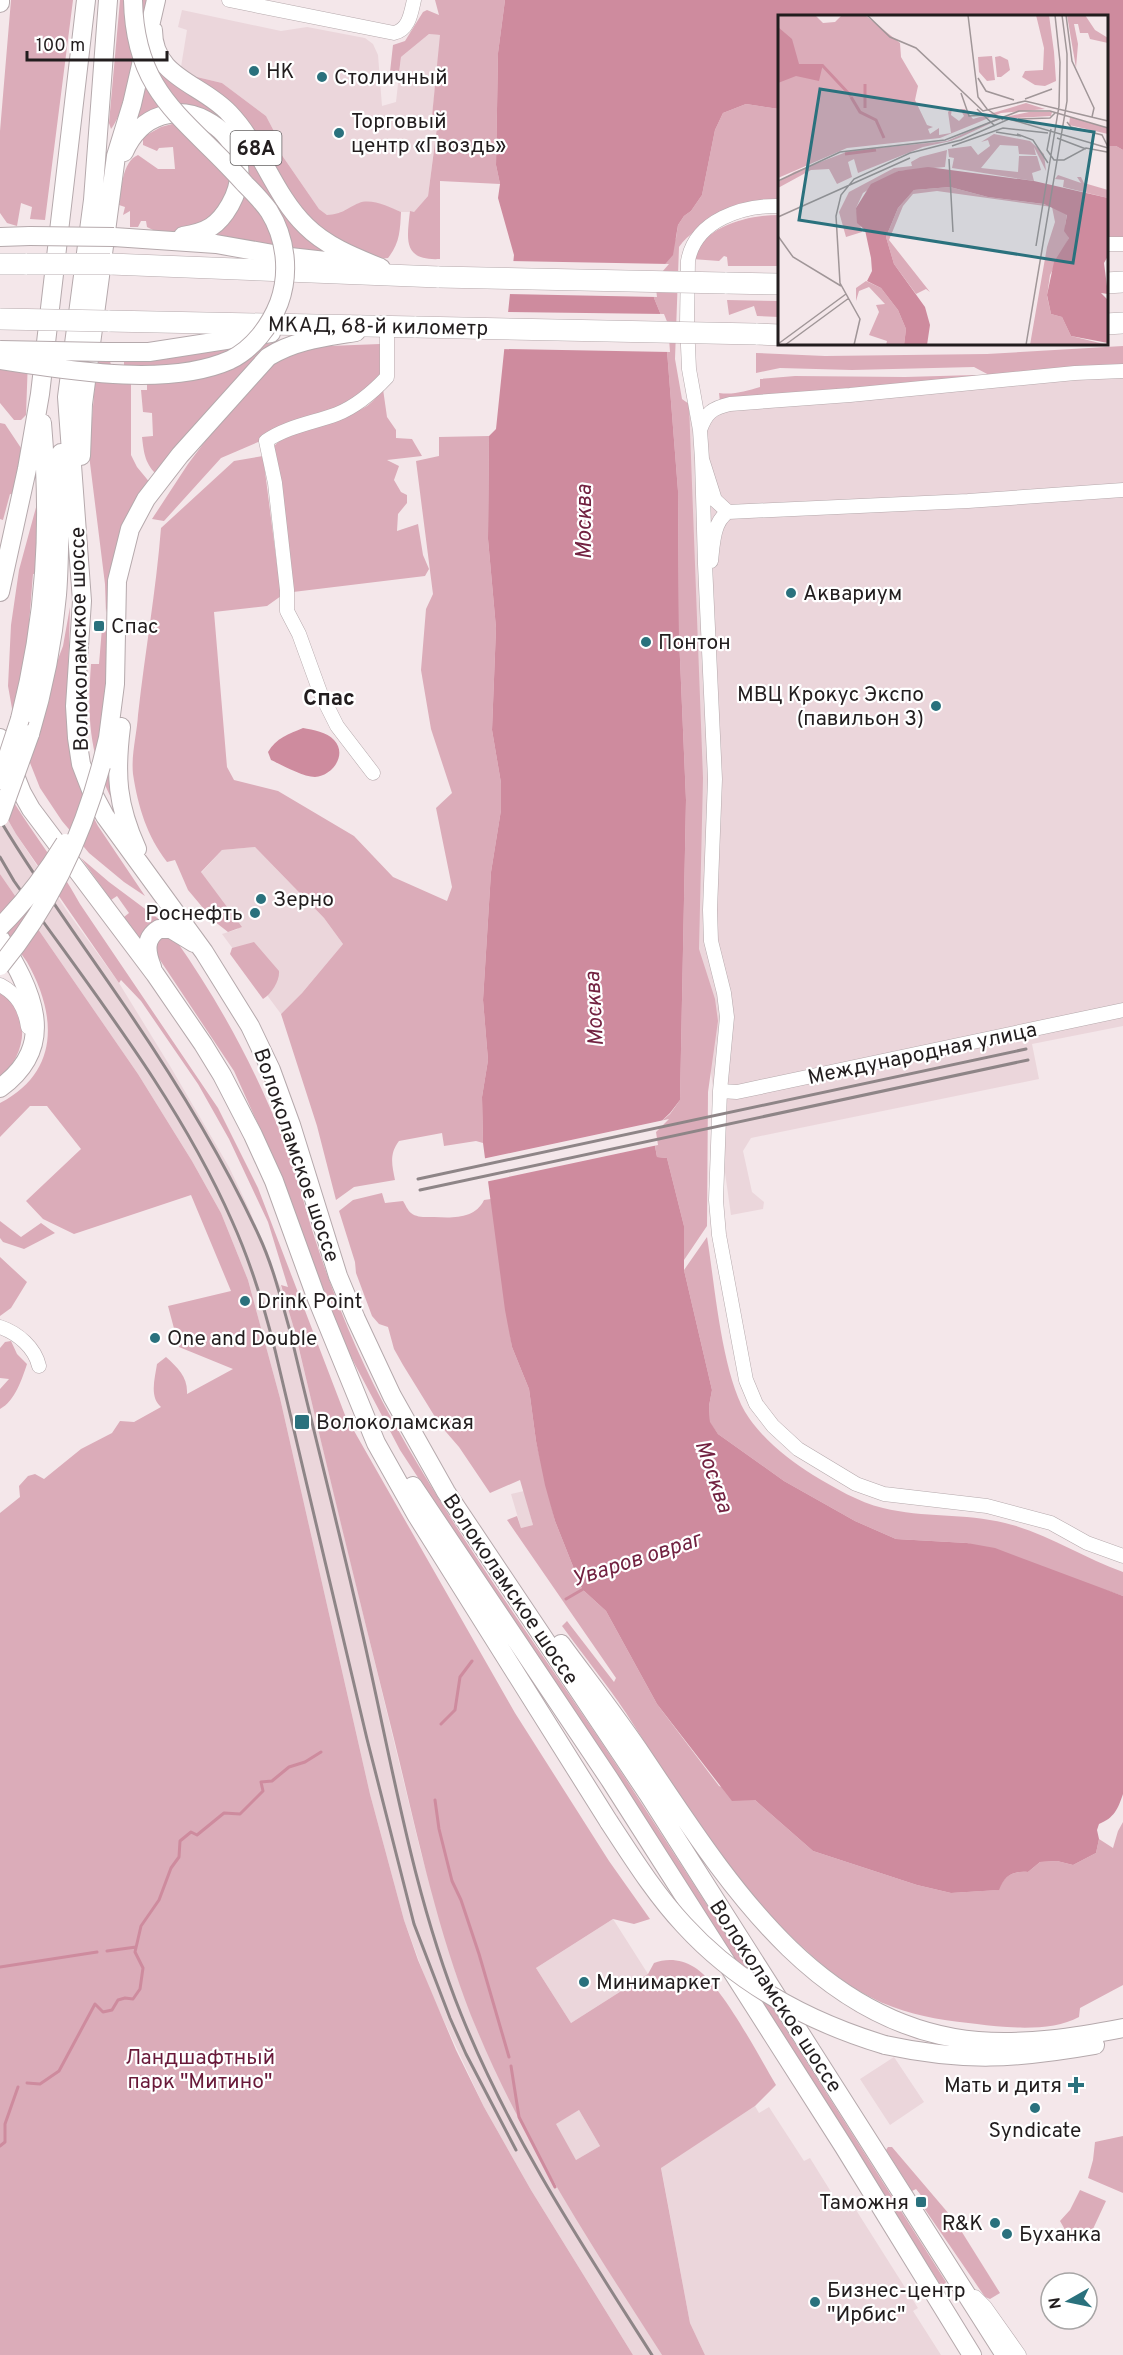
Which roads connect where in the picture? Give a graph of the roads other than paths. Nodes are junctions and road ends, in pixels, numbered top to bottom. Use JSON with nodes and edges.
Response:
{"nodes":[{"id":1,"x":86,"y":0,"type":"edge"},
{"id":2,"x":108,"y":0,"type":"edge"},
{"id":3,"x":133,"y":0,"type":"edge"},
{"id":4,"x":229,"y":0,"type":"edge"},
{"id":5,"x":414,"y":0,"type":"edge"},
{"id":6,"x":154,"y":7,"type":"edge"},
{"id":7,"x":139,"y":71,"type":"junction"},
{"id":8,"x":112,"y":182,"type":"junction"},
{"id":9,"x":93,"y":200,"type":"junction"},
{"id":10,"x":778,"y":206,"type":"edge"},
{"id":11,"x":0,"y":237,"type":"edge"},
{"id":12,"x":164,"y":239,"type":"junction"},
{"id":13,"x":0,"y":264,"type":"edge"},
{"id":14,"x":381,"y":268,"type":"junction"},
{"id":15,"x":439,"y":277,"type":"junction"},
{"id":16,"x":1123,"y":282,"type":"edge"},
{"id":17,"x":1108,"y":283,"type":"edge"},
{"id":18,"x":778,"y":284,"type":"edge"},
{"id":19,"x":0,"y":319,"type":"edge"},
{"id":20,"x":1123,"y":323,"type":"edge"},
{"id":21,"x":1108,"y":324,"type":"edge"},
{"id":22,"x":327,"y":326,"type":"junction"},
{"id":23,"x":387,"y":327,"type":"junction"},
{"id":24,"x":778,"y":335,"type":"edge"},
{"id":25,"x":0,"y":350,"type":"edge"},
{"id":26,"x":0,"y":360,"type":"edge"},
{"id":27,"x":1123,"y":371,"type":"edge"},
{"id":28,"x":40,"y":394,"type":"junction"},
{"id":29,"x":67,"y":397,"type":"junction"},
{"id":30,"x":206,"y":428,"type":"junction"},
{"id":31,"x":700,"y":430,"type":"junction"},
{"id":32,"x":702,"y":459,"type":"junction"},
{"id":33,"x":1123,"y":490,"type":"edge"},
{"id":34,"x":729,"y":512,"type":"junction"},
{"id":35,"x":0,"y":592,"type":"edge"},
{"id":36,"x":706,"y":596,"type":"junction"},
{"id":37,"x":82,"y":601,"type":"junction"},
{"id":38,"x":25,"y":726,"type":"junction"},
{"id":39,"x":0,"y":738,"type":"edge"},
{"id":40,"x":101,"y":765,"type":"junction"},
{"id":41,"x":373,"y":773,"type":"dead end"},
{"id":42,"x":0,"y":780,"type":"edge"},
{"id":43,"x":0,"y":817,"type":"edge"},
{"id":44,"x":150,"y":876,"type":"junction"},
{"id":45,"x":0,"y":927,"type":"edge"},
{"id":46,"x":0,"y":938,"type":"edge"},
{"id":47,"x":204,"y":952,"type":"junction"},
{"id":48,"x":0,"y":966,"type":"edge"},
{"id":49,"x":155,"y":974,"type":"junction"},
{"id":50,"x":0,"y":985,"type":"edge"},
{"id":51,"x":1123,"y":1010,"type":"edge"},
{"id":52,"x":25,"y":1064,"type":"junction"},
{"id":53,"x":0,"y":1088,"type":"edge"},
{"id":54,"x":720,"y":1091,"type":"junction"},
{"id":55,"x":0,"y":1327,"type":"edge"},
{"id":56,"x":39,"y":1366,"type":"dead end"},
{"id":57,"x":349,"y":1374,"type":"junction"},
{"id":58,"x":1123,"y":1556,"type":"edge"},
{"id":59,"x":505,"y":1580,"type":"junction"},
{"id":60,"x":1123,"y":2028,"type":"edge"},
{"id":61,"x":1123,"y":2039,"type":"edge"},
{"id":62,"x":957,"y":2280,"type":"junction"},
{"id":63,"x":972,"y":2355,"type":"edge"},
{"id":64,"x":1005,"y":2355,"type":"edge"},
{"id":65,"x":1019,"y":2355,"type":"edge"}],
"edges":[{"from":1,"to":28,"type":"main road"},
{"from":2,"to":9,"type":"main road","name":"Волоколамское шоссе"},
{"from":3,"to":26,"type":"main road","bridge":true},
{"from":4,"to":5,"type":"street"},
{"from":6,"to":7,"type":"main road"},
{"from":6,"to":14,"type":"main road","number":"68A"},
{"from":7,"to":8,"type":"main road"},
{"from":7,"to":9,"type":"main road"},
{"from":8,"to":12,"type":"main road"},
{"from":8,"to":37,"type":"main road"},
{"from":9,"to":29,"type":"main road","name":"Волоколамское шоссе"},
{"from":10,"to":31,"type":"street"},
{"from":11,"to":12,"type":"main road","bridge":true},
{"from":12,"to":14,"type":"main road"},
{"from":13,"to":15,"type":"highway","bridge":true},
{"from":14,"to":15,"type":"main road","number":"68A"},
{"from":15,"to":18,"type":"highway","bridge":true},
{"from":16,"to":17,"type":"highway"},
{"from":19,"to":22,"type":"highway","name":"МКАД, 68-й километр","bridge":true},
{"from":20,"to":21,"type":"highway"},
{"from":22,"to":23,"type":"highway","name":"МКАД, 68-й километр"},
{"from":22,"to":25,"type":"main road","bridge":true},
{"from":23,"to":24,"type":"highway","name":"МКАД, 68-й километр","bridge":true},
{"from":23,"to":30,"type":"main road"},
{"from":23,"to":41,"type":"street"},
{"from":27,"to":31,"type":"street"},
{"from":28,"to":35,"type":"main road"},
{"from":28,"to":38,"type":"main road"},
{"from":29,"to":37,"type":"main road","name":"Волоколамское шоссе"},
{"from":29,"to":38,"type":"main road"},
{"from":30,"to":40,"type":"main road"},
{"from":30,"to":44,"type":"main road"},
{"from":31,"to":32,"type":"street"},
{"from":32,"to":34,"type":"street"},
{"from":32,"to":36,"type":"street"},
{"from":33,"to":34,"type":"street"},
{"from":34,"to":36,"type":"street"},
{"from":36,"to":54,"type":"street"},
{"from":37,"to":44,"type":"main road","name":"Волоколамское шоссе"},
{"from":38,"to":42,"type":"main road","bridge":true},
{"from":38,"to":43,"type":"main road","bridge":true},
{"from":39,"to":49,"type":"main road","name":"Волоколамское шоссе"},
{"from":40,"to":45,"type":"main road","bridge":true},
{"from":40,"to":48,"type":"main road","bridge":true},
{"from":44,"to":47,"type":"main road","name":"Волоколамское шоссе"},
{"from":46,"to":52,"type":"main road"},
{"from":47,"to":49,"type":"main road"},
{"from":47,"to":59,"type":"main road","name":"Волоколамское шоссе"},
{"from":49,"to":57,"type":"main road","name":"Волоколамское шоссе"},
{"from":50,"to":52,"type":"street"},
{"from":51,"to":54,"type":"street","name":"Международная улица"},
{"from":52,"to":53,"type":"main road"},
{"from":54,"to":58,"type":"street"},
{"from":55,"to":56,"type":"street"},
{"from":57,"to":61,"type":"main road","name":"Волоколамское шоссе","bridge":true},
{"from":57,"to":63,"type":"main road","name":"Волоколамское шоссе"},
{"from":59,"to":60,"type":"main road"},
{"from":59,"to":62,"type":"main road","name":"Волоколамское шоссе"},
{"from":62,"to":64,"type":"main road","name":"Волоколамское шоссе"},
{"from":62,"to":65,"type":"street"}]}
